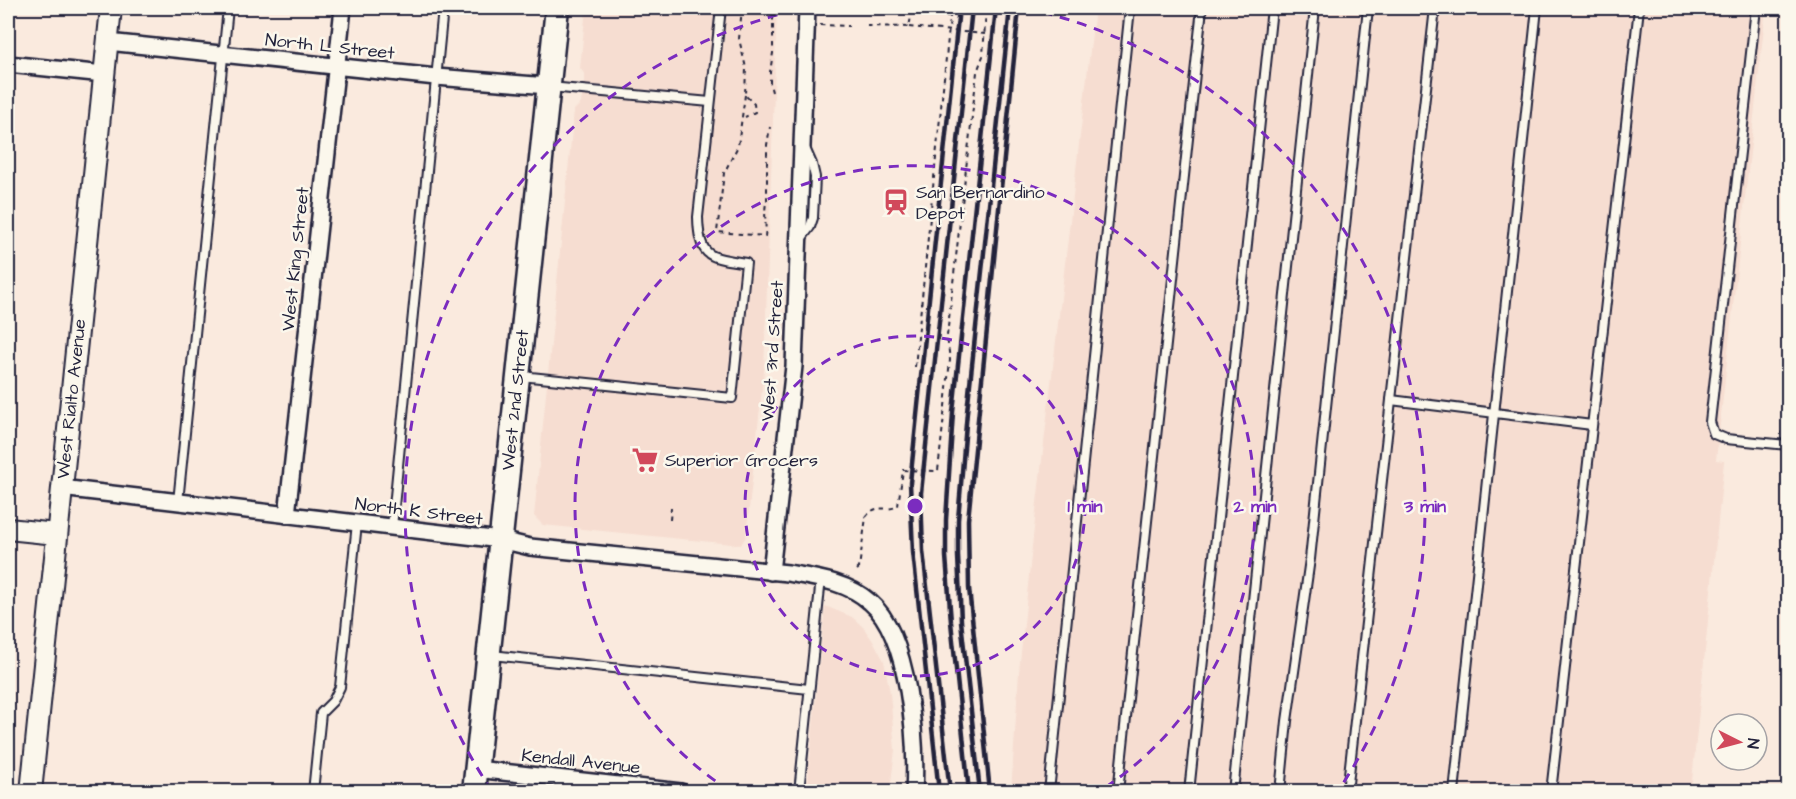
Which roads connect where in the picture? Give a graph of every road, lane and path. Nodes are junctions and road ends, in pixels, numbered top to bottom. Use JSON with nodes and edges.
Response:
{"nodes":[{"id":1,"x":111,"y":8,"type":"edge"},
{"id":2,"x":228,"y":8,"type":"edge"},
{"id":3,"x":343,"y":8,"type":"edge"},
{"id":4,"x":443,"y":8,"type":"edge"},
{"id":5,"x":557,"y":8,"type":"edge"},
{"id":6,"x":721,"y":8,"type":"edge"},
{"id":7,"x":742,"y":8,"type":"edge"},
{"id":8,"x":773,"y":8,"type":"edge"},
{"id":9,"x":807,"y":8,"type":"edge"},
{"id":10,"x":921,"y":8,"type":"edge"},
{"id":11,"x":951,"y":8,"type":"edge"},
{"id":12,"x":986,"y":8,"type":"edge"},
{"id":13,"x":1130,"y":8,"type":"edge"},
{"id":14,"x":1202,"y":8,"type":"edge"},
{"id":15,"x":1272,"y":8,"type":"edge"},
{"id":16,"x":1315,"y":8,"type":"edge"},
{"id":17,"x":1368,"y":8,"type":"edge"},
{"id":18,"x":1435,"y":8,"type":"edge"},
{"id":19,"x":1537,"y":8,"type":"edge"},
{"id":20,"x":1639,"y":8,"type":"edge"},
{"id":21,"x":1756,"y":8,"type":"edge"},
{"id":22,"x":921,"y":13,"type":"junction"},
{"id":23,"x":950,"y":16,"type":"junction"},
{"id":24,"x":817,"y":26,"type":"dead end"},
{"id":25,"x":849,"y":26,"type":"dead end"},
{"id":26,"x":867,"y":26,"type":"dead end"},
{"id":27,"x":909,"y":27,"type":"junction"},
{"id":28,"x":985,"y":34,"type":"junction"},
{"id":29,"x":108,"y":42,"type":"junction"},
{"id":30,"x":224,"y":54,"type":"junction"},
{"id":31,"x":8,"y":64,"type":"edge"},
{"id":32,"x":337,"y":66,"type":"junction"},
{"id":33,"x":104,"y":74,"type":"junction"},
{"id":34,"x":436,"y":77,"type":"junction"},
{"id":35,"x":548,"y":86,"type":"junction"},
{"id":36,"x":772,"y":92,"type":"dead end"},
{"id":37,"x":745,"y":95,"type":"junction"},
{"id":38,"x":710,"y":102,"type":"junction"},
{"id":39,"x":745,"y":117,"type":"dead end"},
{"id":40,"x":770,"y":126,"type":"dead end"},
{"id":41,"x":915,"y":367,"type":"dead end"},
{"id":42,"x":518,"y":376,"type":"junction"},
{"id":43,"x":1391,"y":400,"type":"junction"},
{"id":44,"x":1494,"y":413,"type":"junction"},
{"id":45,"x":1592,"y":425,"type":"junction"},
{"id":46,"x":1788,"y":445,"type":"edge"},
{"id":47,"x":62,"y":488,"type":"junction"},
{"id":48,"x":178,"y":502,"type":"junction"},
{"id":49,"x":671,"y":508,"type":"dead end"},
{"id":50,"x":287,"y":515,"type":"junction"},
{"id":51,"x":670,"y":520,"type":"dead end"},
{"id":52,"x":357,"y":523,"type":"junction"},
{"id":53,"x":392,"y":527,"type":"junction"},
{"id":54,"x":8,"y":529,"type":"edge"},
{"id":55,"x":56,"y":534,"type":"junction"},
{"id":56,"x":501,"y":540,"type":"junction"},
{"id":57,"x":857,"y":570,"type":"dead end"},
{"id":58,"x":771,"y":572,"type":"junction"},
{"id":59,"x":821,"y":578,"type":"junction"},
{"id":60,"x":489,"y":654,"type":"junction"},
{"id":61,"x":809,"y":689,"type":"junction"},
{"id":62,"x":475,"y":780,"type":"edge"},
{"id":63,"x":627,"y":788,"type":"edge"},
{"id":64,"x":31,"y":792,"type":"edge"},
{"id":65,"x":313,"y":792,"type":"edge"},
{"id":66,"x":681,"y":792,"type":"edge"},
{"id":67,"x":799,"y":792,"type":"edge"},
{"id":68,"x":914,"y":792,"type":"edge"},
{"id":69,"x":1049,"y":792,"type":"edge"},
{"id":70,"x":1118,"y":792,"type":"edge"},
{"id":71,"x":1189,"y":792,"type":"edge"},
{"id":72,"x":1233,"y":792,"type":"edge"},
{"id":73,"x":1280,"y":792,"type":"edge"},
{"id":74,"x":1347,"y":792,"type":"edge"},
{"id":75,"x":1454,"y":792,"type":"edge"},
{"id":76,"x":1551,"y":792,"type":"edge"}],
"edges":[{"from":1,"to":29,"type":"street","name":"West Rialto Avenue"},
{"from":2,"to":30,"type":"lane"},
{"from":3,"to":32,"type":"street","name":"West King Street"},
{"from":4,"to":34,"type":"lane"},
{"from":5,"to":35,"type":"main road","name":"West 2nd Street"},
{"from":6,"to":38,"type":"lane"},
{"from":7,"to":37,"type":"path"},
{"from":8,"to":36,"type":"path"},
{"from":9,"to":58,"type":"street","name":"West 3rd Street"},
{"from":10,"to":22,"type":"path"},
{"from":11,"to":23,"type":"path"},
{"from":12,"to":28,"type":"path"},
{"from":13,"to":69,"type":"lane"},
{"from":14,"to":70,"type":"lane"},
{"from":15,"to":71,"type":"lane"},
{"from":16,"to":72,"type":"lane"},
{"from":17,"to":73,"type":"lane"},
{"from":18,"to":43,"type":"lane"},
{"from":19,"to":44,"type":"lane"},
{"from":20,"to":45,"type":"lane"},
{"from":21,"to":46,"type":"lane"},
{"from":22,"to":23,"type":"path"},
{"from":22,"to":27,"type":"path"},
{"from":23,"to":41,"type":"path"},
{"from":24,"to":25,"type":"path"},
{"from":26,"to":27,"type":"path"},
{"from":27,"to":28,"type":"path","bridge":true},
{"from":28,"to":57,"type":"path"},
{"from":29,"to":30,"type":"street","name":"North L Street"},
{"from":29,"to":33,"type":"street","name":"West Rialto Avenue"},
{"from":30,"to":32,"type":"street","name":"North L Street"},
{"from":30,"to":48,"type":"lane"},
{"from":31,"to":33,"type":"street"},
{"from":32,"to":34,"type":"street","name":"North L Street"},
{"from":32,"to":50,"type":"street","name":"West King Street"},
{"from":33,"to":47,"type":"street","name":"West Rialto Avenue"},
{"from":34,"to":35,"type":"street","name":"North L Street"},
{"from":34,"to":53,"type":"lane"},
{"from":35,"to":38,"type":"lane"},
{"from":35,"to":42,"type":"main road","name":"West 2nd Street"},
{"from":37,"to":39,"type":"path"},
{"from":37,"to":40,"type":"path"},
{"from":38,"to":42,"type":"lane"},
{"from":42,"to":56,"type":"main road","name":"West 2nd Street"},
{"from":43,"to":44,"type":"lane"},
{"from":43,"to":74,"type":"lane"},
{"from":44,"to":45,"type":"lane"},
{"from":44,"to":75,"type":"lane"},
{"from":45,"to":76,"type":"lane"},
{"from":47,"to":48,"type":"street","name":"North K Street"},
{"from":47,"to":55,"type":"street","name":"West Rialto Avenue"},
{"from":48,"to":50,"type":"street","name":"North K Street"},
{"from":49,"to":51,"type":"path"},
{"from":50,"to":52,"type":"street","name":"North K Street"},
{"from":52,"to":53,"type":"street","name":"North K Street"},
{"from":52,"to":65,"type":"lane"},
{"from":53,"to":56,"type":"street","name":"North K Street"},
{"from":54,"to":55,"type":"street"},
{"from":55,"to":64,"type":"street","name":"West Rialto Avenue"},
{"from":56,"to":58,"type":"street","name":"North K Street"},
{"from":56,"to":60,"type":"main road","name":"West 2nd Street"},
{"from":58,"to":59,"type":"street"},
{"from":59,"to":61,"type":"lane"},
{"from":59,"to":68,"type":"street"},
{"from":60,"to":61,"type":"lane"},
{"from":60,"to":62,"type":"main road","name":"West 2nd Street"},
{"from":61,"to":67,"type":"lane"},
{"from":62,"to":63,"type":"street","name":"Kendall Avenue"},
{"from":63,"to":66,"type":"street","name":"Kendall Avenue"}]}
